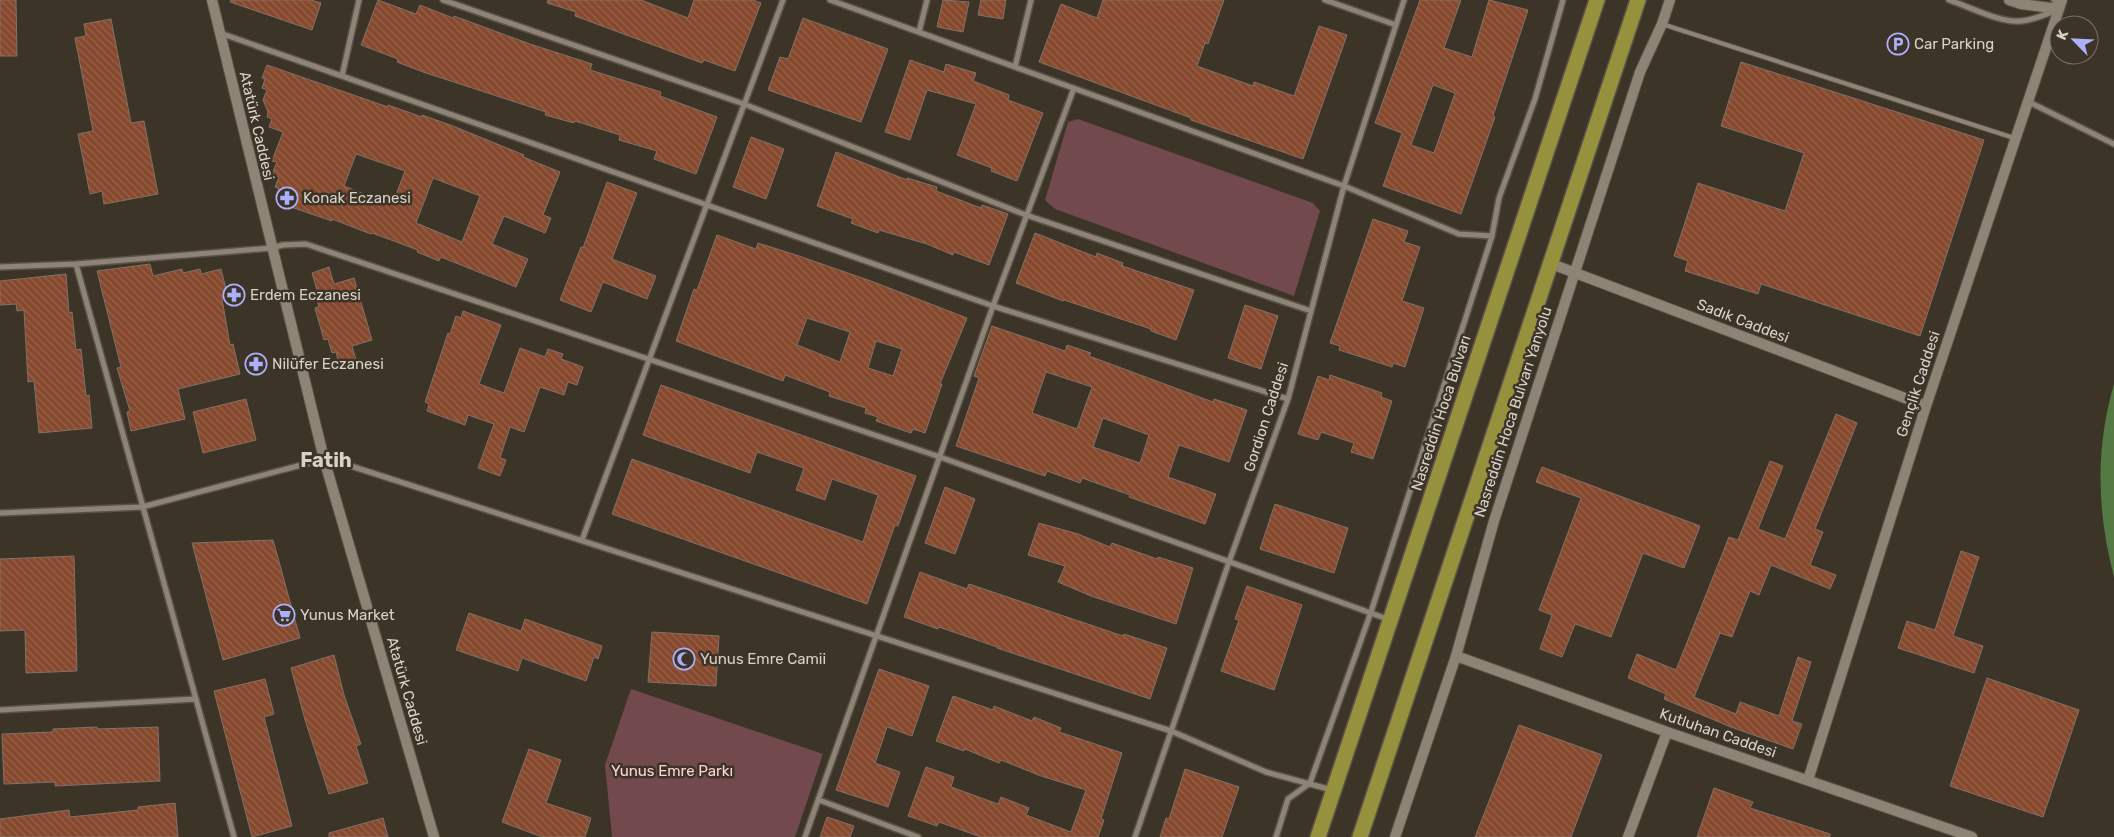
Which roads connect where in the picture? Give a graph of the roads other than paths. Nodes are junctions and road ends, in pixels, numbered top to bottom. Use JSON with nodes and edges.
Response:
{"nodes":[{"id":1,"x":212,"y":0,"type":"edge"},
{"id":2,"x":359,"y":0,"type":"edge"},
{"id":3,"x":443,"y":0,"type":"edge"},
{"id":4,"x":783,"y":0,"type":"edge"},
{"id":5,"x":830,"y":0,"type":"edge"},
{"id":6,"x":927,"y":0,"type":"edge"},
{"id":7,"x":1030,"y":0,"type":"edge"},
{"id":8,"x":1325,"y":0,"type":"edge"},
{"id":9,"x":1404,"y":0,"type":"edge"},
{"id":10,"x":1563,"y":0,"type":"edge"},
{"id":11,"x":1597,"y":0,"type":"edge"},
{"id":12,"x":1638,"y":0,"type":"edge"},
{"id":13,"x":1670,"y":0,"type":"edge"},
{"id":14,"x":1949,"y":0,"type":"edge"},
{"id":15,"x":2009,"y":0,"type":"edge"},
{"id":16,"x":2046,"y":0,"type":"edge"},
{"id":17,"x":2058,"y":3,"type":"edge"},
{"id":18,"x":1662,"y":24,"type":"junction"},
{"id":19,"x":1396,"y":25,"type":"junction"},
{"id":20,"x":220,"y":32,"type":"junction"},
{"id":21,"x":919,"y":32,"type":"junction"},
{"id":22,"x":1016,"y":67,"type":"junction"},
{"id":23,"x":342,"y":76,"type":"junction"},
{"id":24,"x":1074,"y":88,"type":"junction"},
{"id":25,"x":2027,"y":100,"type":"junction"},
{"id":26,"x":744,"y":104,"type":"junction"},
{"id":27,"x":2015,"y":138,"type":"junction"},
{"id":28,"x":2114,"y":144,"type":"edge"},
{"id":29,"x":1344,"y":186,"type":"junction"},
{"id":30,"x":707,"y":205,"type":"junction"},
{"id":31,"x":1026,"y":215,"type":"junction"},
{"id":32,"x":1492,"y":236,"type":"junction"},
{"id":33,"x":271,"y":248,"type":"junction"},
{"id":34,"x":1549,"y":263,"type":"junction"},
{"id":35,"x":76,"y":264,"type":"junction"},
{"id":36,"x":0,"y":267,"type":"edge"},
{"id":37,"x":1574,"y":273,"type":"junction"},
{"id":38,"x":993,"y":306,"type":"junction"},
{"id":39,"x":1311,"y":311,"type":"junction"},
{"id":40,"x":649,"y":360,"type":"junction"},
{"id":41,"x":1288,"y":399,"type":"junction"},
{"id":42,"x":1926,"y":406,"type":"junction"},
{"id":43,"x":940,"y":457,"type":"junction"},
{"id":44,"x":324,"y":459,"type":"junction"},
{"id":45,"x":142,"y":506,"type":"junction"},
{"id":46,"x":0,"y":513,"type":"edge"},
{"id":47,"x":582,"y":540,"type":"junction"},
{"id":48,"x":1229,"y":562,"type":"junction"},
{"id":49,"x":1371,"y":612,"type":"junction"},
{"id":50,"x":1391,"y":620,"type":"junction"},
{"id":51,"x":877,"y":636,"type":"junction"},
{"id":52,"x":1456,"y":656,"type":"junction"},
{"id":53,"x":196,"y":699,"type":"junction"},
{"id":54,"x":0,"y":710,"type":"edge"},
{"id":55,"x":1171,"y":731,"type":"junction"},
{"id":56,"x":1666,"y":732,"type":"junction"},
{"id":57,"x":1808,"y":780,"type":"junction"},
{"id":58,"x":1310,"y":783,"type":"junction"},
{"id":59,"x":1334,"y":790,"type":"junction"},
{"id":60,"x":818,"y":800,"type":"junction"},
{"id":61,"x":234,"y":837,"type":"edge"},
{"id":62,"x":434,"y":837,"type":"edge"},
{"id":63,"x":805,"y":837,"type":"edge"},
{"id":64,"x":918,"y":837,"type":"edge"},
{"id":65,"x":1135,"y":837,"type":"edge"},
{"id":66,"x":1276,"y":837,"type":"edge"},
{"id":67,"x":1318,"y":837,"type":"edge"},
{"id":68,"x":1360,"y":837,"type":"edge"},
{"id":69,"x":1395,"y":837,"type":"edge"},
{"id":70,"x":1628,"y":837,"type":"edge"},
{"id":71,"x":1972,"y":837,"type":"edge"}],
"edges":[{"from":1,"to":20,"type":"street","name":"Atatürk Caddesi"},
{"from":2,"to":23,"type":"street"},
{"from":3,"to":26,"type":"street"},
{"from":4,"to":26,"type":"street"},
{"from":5,"to":21,"type":"street"},
{"from":6,"to":21,"type":"street"},
{"from":7,"to":22,"type":"street"},
{"from":8,"to":19,"type":"street"},
{"from":9,"to":19,"type":"street","name":"Gordion Caddesi"},
{"from":10,"to":32,"type":"street"},
{"from":11,"to":50,"type":"highway","name":"Nasreddin Hoca Bulvarı"},
{"from":12,"to":34,"type":"highway"},
{"from":13,"to":18,"type":"street","name":"Nasreddin Hoca Bulvarı Yanyolu"},
{"from":14,"to":17,"type":"street"},
{"from":15,"to":17,"type":"street"},
{"from":16,"to":17,"type":"street"},
{"from":17,"to":25,"type":"street","name":"Gençlik Caddesi"},
{"from":18,"to":27,"type":"lane"},
{"from":18,"to":37,"type":"street","name":"Nasreddin Hoca Bulvarı Yanyolu"},
{"from":19,"to":29,"type":"street","name":"Gordion Caddesi"},
{"from":20,"to":23,"type":"street"},
{"from":20,"to":33,"type":"street","name":"Atatürk Caddesi"},
{"from":21,"to":22,"type":"street"},
{"from":22,"to":24,"type":"street"},
{"from":23,"to":30,"type":"street"},
{"from":24,"to":29,"type":"street"},
{"from":24,"to":31,"type":"street"},
{"from":25,"to":27,"type":"street","name":"Gençlik Caddesi"},
{"from":25,"to":28,"type":"street"},
{"from":26,"to":30,"type":"street"},
{"from":26,"to":31,"type":"street"},
{"from":27,"to":42,"type":"street","name":"Gençlik Caddesi"},
{"from":29,"to":32,"type":"street"},
{"from":29,"to":39,"type":"street","name":"Gordion Caddesi"},
{"from":30,"to":38,"type":"street"},
{"from":30,"to":40,"type":"street"},
{"from":31,"to":38,"type":"street"},
{"from":31,"to":39,"type":"street"},
{"from":32,"to":49,"type":"street"},
{"from":33,"to":35,"type":"street"},
{"from":33,"to":40,"type":"street"},
{"from":33,"to":44,"type":"street","name":"Atatürk Caddesi"},
{"from":34,"to":37,"type":"street","name":"Sadık Caddesi"},
{"from":34,"to":68,"type":"highway"},
{"from":35,"to":36,"type":"street"},
{"from":35,"to":45,"type":"street"},
{"from":37,"to":42,"type":"street","name":"Sadık Caddesi"},
{"from":37,"to":52,"type":"street","name":"Nasreddin Hoca Bulvarı Yanyolu"},
{"from":38,"to":41,"type":"street"},
{"from":38,"to":43,"type":"street"},
{"from":39,"to":41,"type":"street","name":"Gordion Caddesi"},
{"from":40,"to":43,"type":"street"},
{"from":40,"to":47,"type":"street"},
{"from":41,"to":48,"type":"street","name":"Gordion Caddesi"},
{"from":42,"to":57,"type":"street","name":"Gençlik Caddesi"},
{"from":43,"to":48,"type":"street"},
{"from":43,"to":51,"type":"street"},
{"from":44,"to":45,"type":"street"},
{"from":44,"to":47,"type":"street"},
{"from":44,"to":62,"type":"street","name":"Atatürk Caddesi"},
{"from":45,"to":46,"type":"street"},
{"from":45,"to":53,"type":"street"},
{"from":47,"to":51,"type":"street"},
{"from":48,"to":49,"type":"street"},
{"from":48,"to":55,"type":"street","name":"Gordion Caddesi"},
{"from":49,"to":50,"type":"street"},
{"from":49,"to":58,"type":"street"},
{"from":50,"to":59,"type":"highway","name":"Nasreddin Hoca Bulvarı"},
{"from":51,"to":55,"type":"street"},
{"from":51,"to":60,"type":"street"},
{"from":52,"to":56,"type":"street","name":"Kutluhan Caddesi"},
{"from":52,"to":69,"type":"street","name":"Nasreddin Hoca Bulvarı Yanyolu"},
{"from":53,"to":54,"type":"street"},
{"from":53,"to":61,"type":"street"},
{"from":55,"to":58,"type":"street"},
{"from":55,"to":65,"type":"street","name":"Gordion Caddesi"},
{"from":56,"to":57,"type":"street","name":"Kutluhan Caddesi"},
{"from":56,"to":70,"type":"street"},
{"from":57,"to":71,"type":"street","name":"Kutluhan Caddesi"},
{"from":58,"to":59,"type":"street"},
{"from":58,"to":66,"type":"street"},
{"from":59,"to":67,"type":"highway","name":"Nasreddin Hoca Bulvarı"},
{"from":60,"to":63,"type":"street"},
{"from":60,"to":64,"type":"street"}]}
